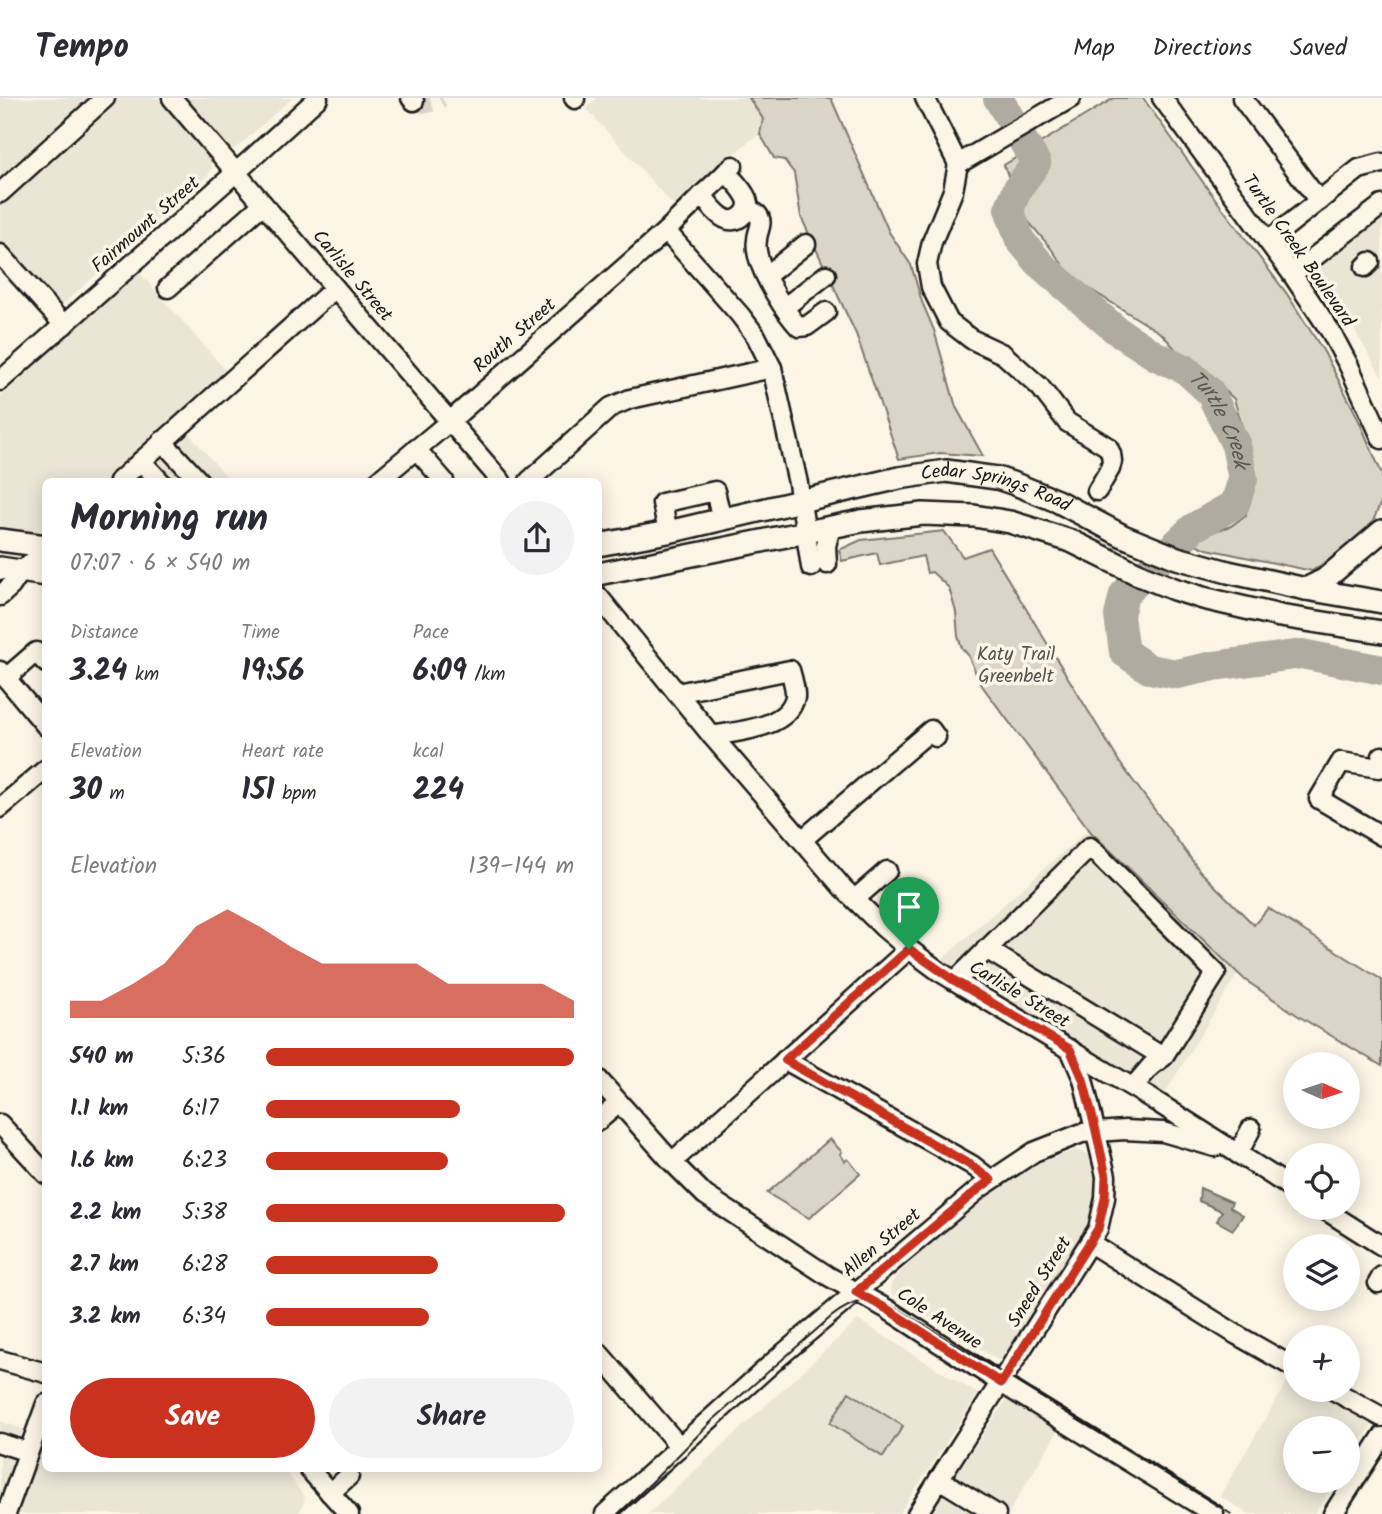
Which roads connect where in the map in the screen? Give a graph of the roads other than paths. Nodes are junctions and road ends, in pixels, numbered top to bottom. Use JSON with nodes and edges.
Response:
{"nodes":[{"id":1,"x":105,"y":98,"type":"edge"},
{"id":2,"x":172,"y":98,"type":"edge"},
{"id":3,"x":318,"y":98,"type":"edge"},
{"id":4,"x":925,"y":98,"type":"edge"},
{"id":5,"x":1071,"y":98,"type":"edge"},
{"id":6,"x":1162,"y":98,"type":"edge"},
{"id":7,"x":1242,"y":98,"type":"edge"},
{"id":8,"x":1382,"y":163,"type":"edge"},
{"id":9,"x":958,"y":164,"type":"junction"},
{"id":10,"x":236,"y":173,"type":"junction"},
{"id":11,"x":0,"y":193,"type":"edge"},
{"id":12,"x":702,"y":195,"type":"junction"},
{"id":13,"x":1319,"y":201,"type":"junction"},
{"id":14,"x":263,"y":204,"type":"junction"},
{"id":15,"x":1382,"y":205,"type":"edge"},
{"id":16,"x":748,"y":209,"type":"junction"},
{"id":17,"x":672,"y":225,"type":"junction"},
{"id":18,"x":1268,"y":242,"type":"junction"},
{"id":19,"x":806,"y":244,"type":"dead end"},
{"id":20,"x":0,"y":254,"type":"edge"},
{"id":21,"x":1292,"y":274,"type":"junction"},
{"id":22,"x":826,"y":275,"type":"dead end"},
{"id":23,"x":765,"y":276,"type":"junction"},
{"id":24,"x":168,"y":288,"type":"dead end"},
{"id":25,"x":335,"y":288,"type":"junction"},
{"id":26,"x":785,"y":307,"type":"junction"},
{"id":27,"x":826,"y":312,"type":"dead end"},
{"id":28,"x":64,"y":325,"type":"junction"},
{"id":29,"x":772,"y":368,"type":"junction"},
{"id":30,"x":0,"y":381,"type":"edge"},
{"id":31,"x":449,"y":422,"type":"junction"},
{"id":32,"x":1382,"y":439,"type":"edge"},
{"id":33,"x":162,"y":441,"type":"junction"},
{"id":34,"x":416,"y":449,"type":"junction"},
{"id":35,"x":141,"y":461,"type":"junction"},
{"id":36,"x":121,"y":478,"type":"edge"},
{"id":37,"x":157,"y":478,"type":"edge"},
{"id":38,"x":196,"y":478,"type":"edge"},
{"id":39,"x":382,"y":478,"type":"edge"},
{"id":40,"x":438,"y":478,"type":"edge"},
{"id":41,"x":498,"y":478,"type":"edge"},
{"id":42,"x":532,"y":478,"type":"edge"},
{"id":43,"x":1097,"y":491,"type":"dead end"},
{"id":44,"x":800,"y":502,"type":"junction"},
{"id":45,"x":722,"y":520,"type":"junction"},
{"id":46,"x":831,"y":526,"type":"junction"},
{"id":47,"x":1382,"y":531,"type":"edge"},
{"id":48,"x":668,"y":532,"type":"junction"},
{"id":49,"x":804,"y":532,"type":"junction"},
{"id":50,"x":0,"y":540,"type":"edge"},
{"id":51,"x":602,"y":544,"type":"edge"},
{"id":52,"x":42,"y":547,"type":"edge"},
{"id":53,"x":42,"y":551,"type":"edge"},
{"id":54,"x":11,"y":570,"type":"edge"},
{"id":55,"x":602,"y":573,"type":"edge"},
{"id":56,"x":42,"y":574,"type":"edge"},
{"id":57,"x":1306,"y":589,"type":"junction"},
{"id":58,"x":0,"y":596,"type":"edge"},
{"id":59,"x":602,"y":601,"type":"edge"},
{"id":60,"x":1382,"y":602,"type":"edge"},
{"id":61,"x":1382,"y":632,"type":"edge"},
{"id":62,"x":42,"y":659,"type":"edge"},
{"id":63,"x":3,"y":675,"type":"edge"},
{"id":64,"x":677,"y":693,"type":"junction"},
{"id":65,"x":42,"y":721,"type":"edge"},
{"id":66,"x":712,"y":736,"type":"junction"},
{"id":67,"x":936,"y":737,"type":"dead end"},
{"id":68,"x":1381,"y":765,"type":"edge"},
{"id":69,"x":42,"y":772,"type":"edge"},
{"id":70,"x":0,"y":808,"type":"edge"},
{"id":71,"x":1382,"y":836,"type":"edge"},
{"id":72,"x":802,"y":840,"type":"junction"},
{"id":73,"x":887,"y":871,"type":"dead end"},
{"id":74,"x":855,"y":899,"type":"junction"},
{"id":75,"x":909,"y":949,"type":"junction"},
{"id":76,"x":986,"y":949,"type":"junction"},
{"id":77,"x":955,"y":981,"type":"junction"},
{"id":78,"x":1070,"y":1049,"type":"junction"},
{"id":79,"x":1163,"y":1057,"type":"junction"},
{"id":80,"x":785,"y":1060,"type":"junction"},
{"id":81,"x":602,"y":1084,"type":"edge"},
{"id":82,"x":1133,"y":1087,"type":"junction"},
{"id":83,"x":619,"y":1103,"type":"junction"},
{"id":84,"x":602,"y":1118,"type":"edge"},
{"id":85,"x":0,"y":1124,"type":"edge"},
{"id":86,"x":1251,"y":1129,"type":"dead end"},
{"id":87,"x":1096,"y":1131,"type":"junction"},
{"id":88,"x":1238,"y":1154,"type":"junction"},
{"id":89,"x":672,"y":1162,"type":"junction"},
{"id":90,"x":42,"y":1170,"type":"edge"},
{"id":91,"x":991,"y":1180,"type":"junction"},
{"id":92,"x":1283,"y":1182,"type":"edge"},
{"id":93,"x":1341,"y":1220,"type":"edge"},
{"id":94,"x":1090,"y":1243,"type":"junction"},
{"id":95,"x":1382,"y":1246,"type":"edge"},
{"id":96,"x":856,"y":1292,"type":"junction"},
{"id":97,"x":602,"y":1357,"type":"edge"},
{"id":98,"x":0,"y":1360,"type":"edge"},
{"id":99,"x":1283,"y":1361,"type":"edge"},
{"id":100,"x":42,"y":1372,"type":"edge"},
{"id":101,"x":1001,"y":1383,"type":"junction"},
{"id":102,"x":1355,"y":1402,"type":"edge"},
{"id":103,"x":42,"y":1415,"type":"edge"},
{"id":104,"x":1382,"y":1417,"type":"edge"},
{"id":105,"x":1382,"y":1437,"type":"edge"},
{"id":106,"x":0,"y":1443,"type":"edge"},
{"id":107,"x":680,"y":1447,"type":"junction"},
{"id":108,"x":28,"y":1452,"type":"junction"},
{"id":109,"x":312,"y":1472,"type":"edge"},
{"id":110,"x":349,"y":1476,"type":"dead end"},
{"id":111,"x":939,"y":1479,"type":"junction"},
{"id":112,"x":330,"y":1493,"type":"junction"},
{"id":113,"x":6,"y":1514,"type":"edge"},
{"id":114,"x":349,"y":1514,"type":"edge"},
{"id":115,"x":605,"y":1514,"type":"edge"},
{"id":116,"x":916,"y":1514,"type":"edge"},
{"id":117,"x":996,"y":1514,"type":"edge"},
{"id":118,"x":1214,"y":1514,"type":"edge"},
{"id":119,"x":1333,"y":1514,"type":"edge"}],
"edges":[{"from":1,"to":11,"type":"street"},
{"from":2,"to":10,"type":"street","name":"Carlisle Street"},
{"from":3,"to":10,"type":"street","name":"Fairmount Street"},
{"from":4,"to":9,"type":"street"},
{"from":5,"to":9,"type":"street"},
{"from":6,"to":18,"type":"street","name":"Turtle Creek Boulevard"},
{"from":7,"to":13,"type":"street"},
{"from":8,"to":13,"type":"street"},
{"from":9,"to":43,"type":"street"},
{"from":10,"to":14,"type":"street","name":"Carlisle Street"},
{"from":10,"to":28,"type":"street","name":"Fairmount Street"},
{"from":12,"to":16,"type":"street"},
{"from":12,"to":16,"type":"street","name":"Routh Street"},
{"from":12,"to":17,"type":"street","name":"Routh Street"},
{"from":13,"to":18,"type":"street"},
{"from":14,"to":24,"type":"street"},
{"from":14,"to":25,"type":"street","name":"Carlisle Street"},
{"from":15,"to":21,"type":"street"},
{"from":16,"to":23,"type":"street"},
{"from":17,"to":29,"type":"street"},
{"from":17,"to":31,"type":"street","name":"Routh Street"},
{"from":18,"to":21,"type":"street","name":"Turtle Creek Boulevard"},
{"from":19,"to":23,"type":"street"},
{"from":20,"to":28,"type":"street"},
{"from":21,"to":32,"type":"street","name":"Turtle Creek Boulevard"},
{"from":22,"to":26,"type":"street"},
{"from":23,"to":26,"type":"street"},
{"from":25,"to":31,"type":"street","name":"Carlisle Street"},
{"from":25,"to":33,"type":"street"},
{"from":26,"to":27,"type":"street"},
{"from":28,"to":30,"type":"street","name":"Fairmount Street"},
{"from":29,"to":42,"type":"street"},
{"from":29,"to":44,"type":"street"},
{"from":31,"to":34,"type":"street","name":"Routh Street"},
{"from":31,"to":41,"type":"street","name":"Carlisle Street"},
{"from":33,"to":35,"type":"street"},
{"from":33,"to":38,"type":"street"},
{"from":34,"to":39,"type":"street","name":"Routh Street"},
{"from":34,"to":40,"type":"street"},
{"from":35,"to":36,"type":"street"},
{"from":35,"to":37,"type":"street"},
{"from":44,"to":45,"type":"main road","name":"Cedar Springs Road"},
{"from":44,"to":49,"type":"street"},
{"from":44,"to":57,"type":"main road","name":"Cedar Springs Road"},
{"from":45,"to":48,"type":"main road","name":"Cedar Springs Road"},
{"from":45,"to":48,"type":"street"},
{"from":46,"to":49,"type":"main road","name":"Cedar Springs Road"},
{"from":46,"to":49,"type":"street"},
{"from":46,"to":61,"type":"main road","name":"Cedar Springs Road"},
{"from":47,"to":57,"type":"main road"},
{"from":48,"to":51,"type":"main road","name":"Cedar Springs Road"},
{"from":49,"to":55,"type":"main road","name":"Cedar Springs Road"},
{"from":50,"to":52,"type":"main road"},
{"from":53,"to":54,"type":"street"},
{"from":54,"to":56,"type":"main road"},
{"from":54,"to":58,"type":"street"},
{"from":57,"to":60,"type":"main road","name":"Cedar Springs Road"},
{"from":59,"to":64,"type":"street","name":"Carlisle Street"},
{"from":62,"to":63,"type":"street"},
{"from":63,"to":65,"type":"street"},
{"from":64,"to":66,"type":"street","name":"Carlisle Street"},
{"from":64,"to":66,"type":"street"},
{"from":66,"to":72,"type":"street","name":"Carlisle Street"},
{"from":67,"to":72,"type":"street"},
{"from":68,"to":71,"type":"street"},
{"from":69,"to":70,"type":"street"},
{"from":72,"to":74,"type":"street","name":"Carlisle Street"},
{"from":73,"to":74,"type":"street"},
{"from":74,"to":75,"type":"street","name":"Carlisle Street"},
{"from":75,"to":77,"type":"street","name":"Carlisle Street"},
{"from":75,"to":80,"type":"street"},
{"from":76,"to":77,"type":"street"},
{"from":76,"to":79,"type":"street"},
{"from":76,"to":79,"type":"street"},
{"from":77,"to":78,"type":"street","name":"Carlisle Street"},
{"from":78,"to":82,"type":"street","name":"Carlisle Street"},
{"from":78,"to":87,"type":"street","name":"Sneed Street"},
{"from":79,"to":82,"type":"street"},
{"from":80,"to":89,"type":"street"},
{"from":80,"to":91,"type":"street"},
{"from":81,"to":83,"type":"street","name":"Cole Avenue"},
{"from":82,"to":88,"type":"street","name":"Carlisle Street"},
{"from":83,"to":84,"type":"street"},
{"from":83,"to":89,"type":"street","name":"Cole Avenue"},
{"from":85,"to":90,"type":"street"},
{"from":86,"to":88,"type":"street"},
{"from":87,"to":88,"type":"street","name":"Allen Street"},
{"from":87,"to":91,"type":"street","name":"Allen Street"},
{"from":87,"to":94,"type":"street","name":"Sneed Street"},
{"from":88,"to":92,"type":"street","name":"Carlisle Street"},
{"from":89,"to":96,"type":"street","name":"Cole Avenue"},
{"from":91,"to":96,"type":"street","name":"Allen Street"},
{"from":93,"to":95,"type":"street"},
{"from":94,"to":99,"type":"street"},
{"from":94,"to":101,"type":"street","name":"Sneed Street"},
{"from":96,"to":101,"type":"street","name":"Cole Avenue"},
{"from":96,"to":107,"type":"street","name":"Allen Street"},
{"from":97,"to":107,"type":"street"},
{"from":98,"to":100,"type":"street"},
{"from":101,"to":111,"type":"street","name":"Sneed Street"},
{"from":101,"to":118,"type":"street","name":"Cole Avenue"},
{"from":102,"to":104,"type":"street"},
{"from":103,"to":108,"type":"street"},
{"from":105,"to":119,"type":"street"},
{"from":106,"to":108,"type":"street"},
{"from":107,"to":115,"type":"street","name":"Allen Street"},
{"from":108,"to":113,"type":"street"},
{"from":109,"to":112,"type":"street"},
{"from":110,"to":112,"type":"street"},
{"from":111,"to":116,"type":"street","name":"Sneed Street"},
{"from":111,"to":117,"type":"street"},
{"from":112,"to":114,"type":"street"}]}
